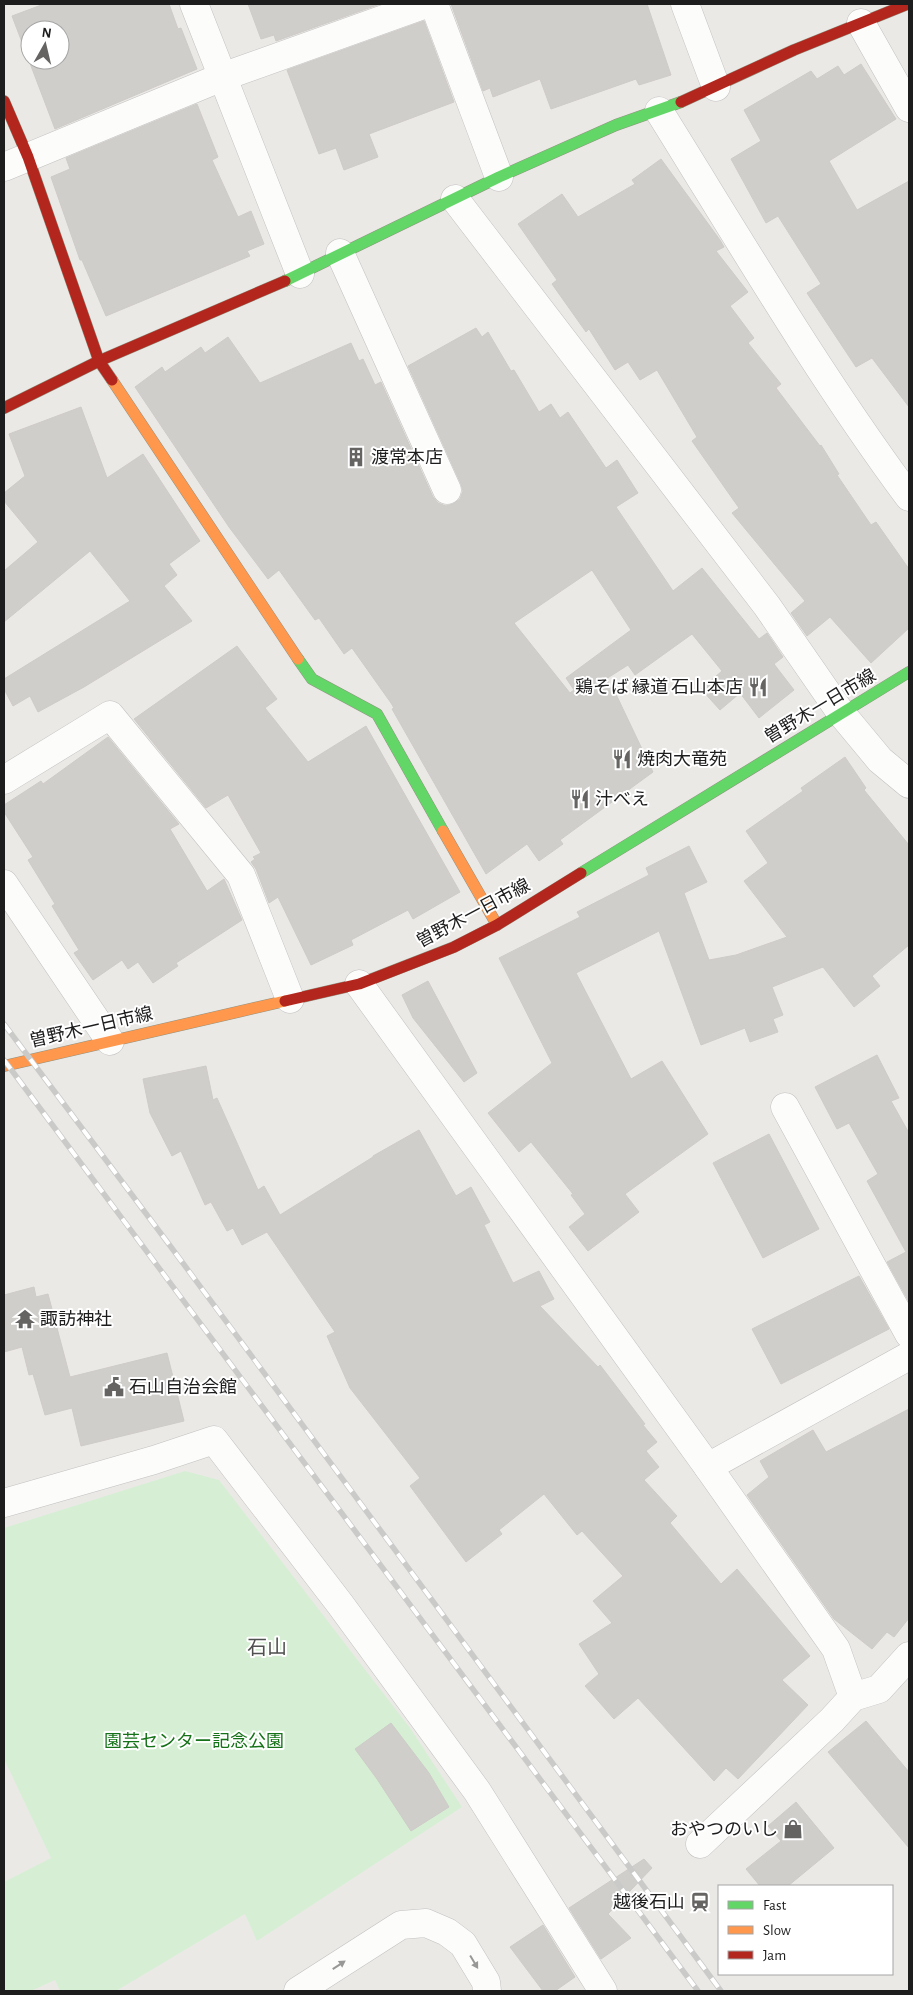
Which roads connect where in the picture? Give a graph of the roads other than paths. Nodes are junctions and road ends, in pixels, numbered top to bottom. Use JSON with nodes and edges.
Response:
{"nodes":[{"id":1,"x":194,"y":4,"type":"edge"},
{"id":2,"x":426,"y":4,"type":"edge"},
{"id":3,"x":434,"y":4,"type":"edge"},
{"id":4,"x":685,"y":4,"type":"edge"},
{"id":5,"x":908,"y":4,"type":"edge"},
{"id":6,"x":861,"y":23,"type":"junction"},
{"id":7,"x":222,"y":77,"type":"junction"},
{"id":8,"x":716,"y":87,"type":"junction"},
{"id":9,"x":4,"y":101,"type":"edge"},
{"id":10,"x":909,"y":108,"type":"edge"},
{"id":11,"x":659,"y":111,"type":"junction"},
{"id":12,"x":16,"y":162,"type":"edge"},
{"id":13,"x":500,"y":177,"type":"junction"},
{"id":14,"x":455,"y":199,"type":"junction"},
{"id":15,"x":340,"y":253,"type":"junction"},
{"id":16,"x":300,"y":274,"type":"junction"},
{"id":17,"x":100,"y":361,"type":"junction"},
{"id":18,"x":4,"y":408,"type":"edge"},
{"id":19,"x":447,"y":490,"type":"dead end"},
{"id":20,"x":909,"y":497,"type":"edge"},
{"id":21,"x":909,"y":672,"type":"edge"},
{"id":22,"x":841,"y":712,"type":"junction"},
{"id":23,"x":4,"y":780,"type":"edge"},
{"id":24,"x":909,"y":784,"type":"edge"},
{"id":25,"x":4,"y":884,"type":"edge"},
{"id":26,"x":497,"y":925,"type":"junction"},
{"id":27,"x":360,"y":984,"type":"junction"},
{"id":28,"x":290,"y":998,"type":"junction"},
{"id":29,"x":110,"y":1041,"type":"junction"},
{"id":30,"x":4,"y":1066,"type":"edge"},
{"id":31,"x":785,"y":1107,"type":"dead end"},
{"id":32,"x":909,"y":1334,"type":"edge"},
{"id":33,"x":909,"y":1356,"type":"edge"},
{"id":34,"x":708,"y":1467,"type":"junction"},
{"id":35,"x":4,"y":1502,"type":"edge"},
{"id":36,"x":909,"y":1656,"type":"edge"},
{"id":37,"x":853,"y":1697,"type":"junction"},
{"id":38,"x":700,"y":1844,"type":"dead end"},
{"id":39,"x":298,"y":1991,"type":"edge"},
{"id":40,"x":487,"y":1991,"type":"edge"},
{"id":41,"x":603,"y":1991,"type":"edge"}],
"edges":[{"from":1,"to":7,"type":"street"},
{"from":2,"to":7,"type":"street"},
{"from":3,"to":13,"type":"street"},
{"from":4,"to":8,"type":"street"},
{"from":5,"to":6,"type":"street"},
{"from":6,"to":8,"type":"street"},
{"from":6,"to":10,"type":"street"},
{"from":7,"to":12,"type":"street"},
{"from":7,"to":16,"type":"street"},
{"from":8,"to":11,"type":"street"},
{"from":9,"to":12,"type":"street"},
{"from":11,"to":13,"type":"street"},
{"from":11,"to":20,"type":"street"},
{"from":12,"to":17,"type":"street"},
{"from":13,"to":14,"type":"street"},
{"from":14,"to":15,"type":"street"},
{"from":14,"to":22,"type":"street"},
{"from":15,"to":16,"type":"street"},
{"from":15,"to":19,"type":"street"},
{"from":16,"to":17,"type":"street"},
{"from":17,"to":18,"type":"street"},
{"from":17,"to":26,"type":"street"},
{"from":21,"to":22,"type":"street","name":"曽野木一日市線"},
{"from":22,"to":24,"type":"street"},
{"from":22,"to":26,"type":"street","name":"曽野木一日市線"},
{"from":23,"to":28,"type":"street"},
{"from":25,"to":29,"type":"street"},
{"from":26,"to":27,"type":"street","name":"曽野木一日市線"},
{"from":27,"to":28,"type":"street","name":"曽野木一日市線"},
{"from":27,"to":34,"type":"street"},
{"from":28,"to":29,"type":"street","name":"曽野木一日市線"},
{"from":29,"to":30,"type":"street","name":"曽野木一日市線"},
{"from":31,"to":32,"type":"street"},
{"from":33,"to":34,"type":"street"},
{"from":34,"to":37,"type":"street"},
{"from":35,"to":41,"type":"street"},
{"from":36,"to":37,"type":"street"},
{"from":37,"to":38,"type":"street"},
{"from":39,"to":40,"type":"street","one_way":true}]}
